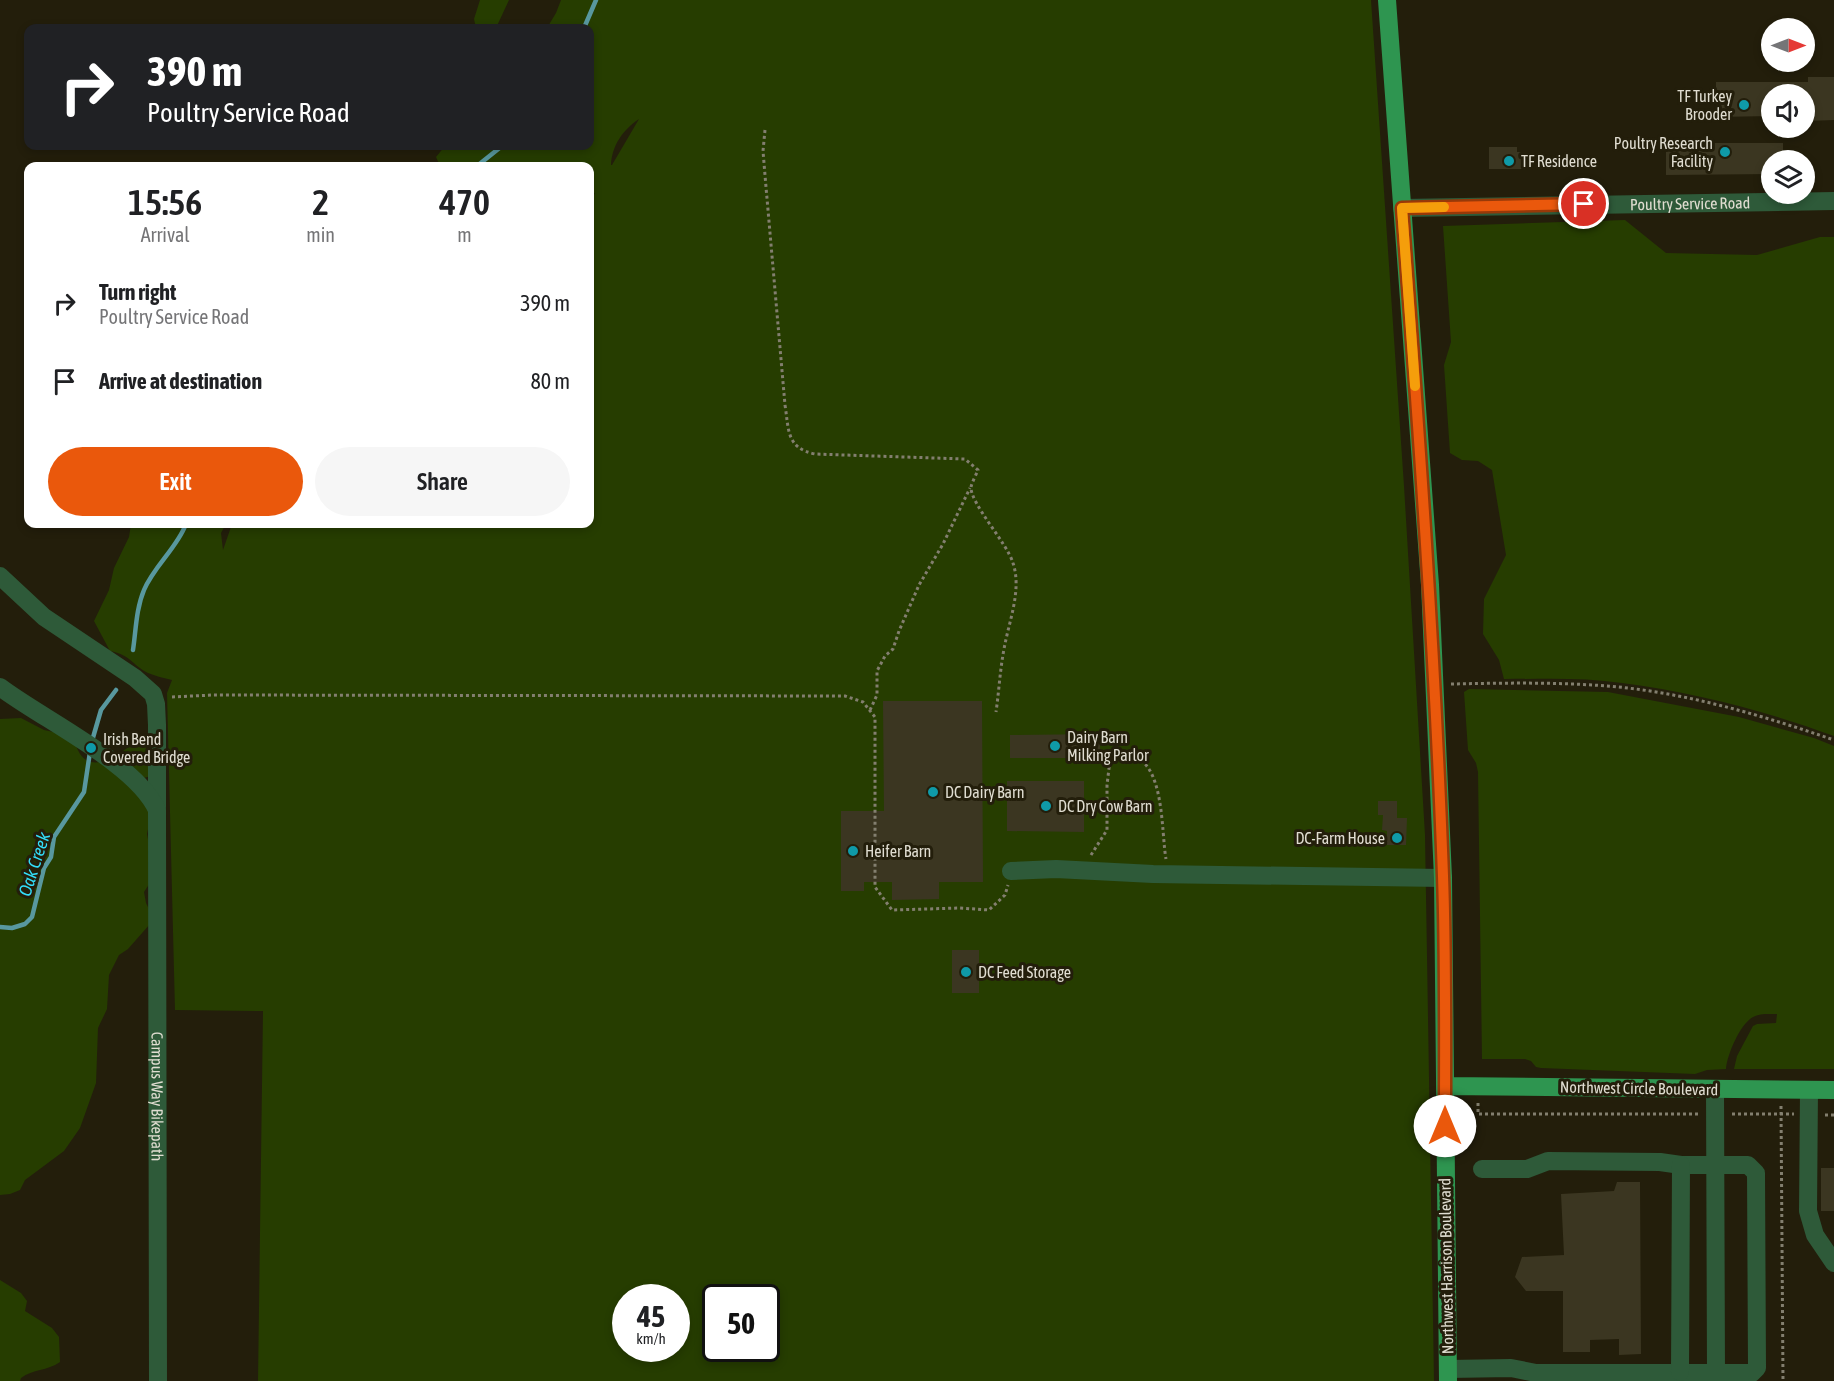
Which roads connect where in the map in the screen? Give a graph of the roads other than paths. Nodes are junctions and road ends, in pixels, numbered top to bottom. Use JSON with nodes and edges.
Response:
{"nodes":[{"id":1,"x":1387,"y":0,"type":"edge"},
{"id":2,"x":1834,"y":201,"type":"edge"},
{"id":3,"x":1402,"y":208,"type":"junction"},
{"id":4,"x":0,"y":576,"type":"edge"},
{"id":5,"x":0,"y":687,"type":"edge"},
{"id":6,"x":157,"y":810,"type":"junction"},
{"id":7,"x":1011,"y":871,"type":"road end"},
{"id":8,"x":1443,"y":878,"type":"junction"},
{"id":9,"x":1445,"y":1086,"type":"junction"},
{"id":10,"x":1715,"y":1090,"type":"junction"},
{"id":11,"x":1809,"y":1090,"type":"junction"},
{"id":12,"x":1834,"y":1090,"type":"edge"},
{"id":13,"x":1681,"y":1165,"type":"junction"},
{"id":14,"x":1716,"y":1165,"type":"junction"},
{"id":15,"x":1482,"y":1169,"type":"dead end"},
{"id":16,"x":1834,"y":1263,"type":"edge"},
{"id":17,"x":1680,"y":1372,"type":"junction"},
{"id":18,"x":1716,"y":1373,"type":"junction"},
{"id":19,"x":1448,"y":1375,"type":"edge"},
{"id":20,"x":158,"y":1381,"type":"edge"}],
"edges":[{"from":1,"to":3,"type":"main road","name":"Northwest Harrison Boulevard"},
{"from":2,"to":3,"type":"street","name":"Poultry Service Road"},
{"from":3,"to":8,"type":"main road","name":"Northwest Harrison Boulevard"},
{"from":4,"to":6,"type":"street","name":"Campus Way Bikepath"},
{"from":5,"to":6,"type":"street"},
{"from":6,"to":20,"type":"street","name":"Campus Way Bikepath"},
{"from":7,"to":8,"type":"street"},
{"from":8,"to":9,"type":"main road","name":"Northwest Harrison Boulevard"},
{"from":9,"to":10,"type":"main road","name":"Northwest Circle Boulevard"},
{"from":9,"to":19,"type":"main road","name":"Northwest Harrison Boulevard"},
{"from":10,"to":11,"type":"main road","name":"Northwest Circle Boulevard"},
{"from":10,"to":14,"type":"street"},
{"from":11,"to":12,"type":"main road","name":"Northwest Circle Boulevard"},
{"from":11,"to":16,"type":"street"},
{"from":13,"to":14,"type":"street"},
{"from":13,"to":15,"type":"street"},
{"from":13,"to":17,"type":"street"},
{"from":14,"to":18,"type":"street"},
{"from":14,"to":18,"type":"street"},
{"from":17,"to":18,"type":"street"},
{"from":17,"to":19,"type":"street"}]}
